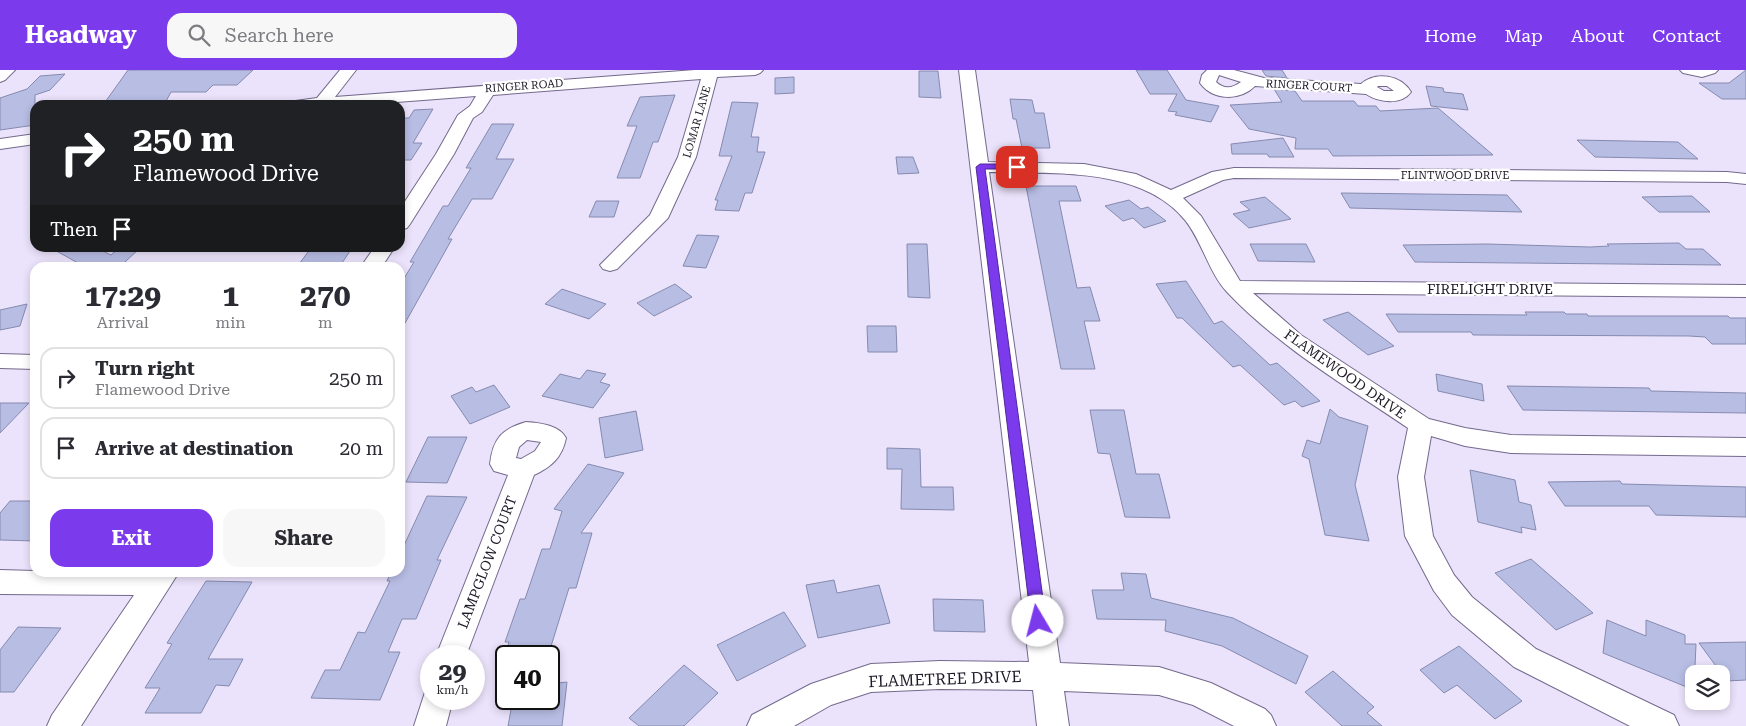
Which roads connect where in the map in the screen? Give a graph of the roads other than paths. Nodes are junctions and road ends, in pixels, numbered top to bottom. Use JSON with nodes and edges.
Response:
{"nodes":[{"id":1,"x":7,"y":70,"type":"edge"},
{"id":2,"x":348,"y":70,"type":"edge"},
{"id":3,"x":755,"y":70,"type":"edge"},
{"id":4,"x":967,"y":70,"type":"edge"},
{"id":5,"x":1217,"y":70,"type":"edge"},
{"id":6,"x":1688,"y":70,"type":"edge"},
{"id":7,"x":1710,"y":70,"type":"edge"},
{"id":8,"x":711,"y":71,"type":"edge"},
{"id":9,"x":0,"y":79,"type":"edge"},
{"id":10,"x":488,"y":89,"type":"junction"},
{"id":11,"x":1368,"y":89,"type":"dead end"},
{"id":12,"x":468,"y":91,"type":"junction"},
{"id":13,"x":324,"y":100,"type":"edge"},
{"id":14,"x":349,"y":100,"type":"edge"},
{"id":15,"x":466,"y":115,"type":"junction"},
{"id":16,"x":30,"y":140,"type":"edge"},
{"id":17,"x":0,"y":144,"type":"edge"},
{"id":18,"x":980,"y":167,"type":"junction"},
{"id":19,"x":1745,"y":178,"type":"edge"},
{"id":20,"x":1171,"y":197,"type":"junction"},
{"id":21,"x":405,"y":216,"type":"edge"},
{"id":22,"x":610,"y":265,"type":"dead end"},
{"id":23,"x":1233,"y":288,"type":"junction"},
{"id":24,"x":1746,"y":291,"type":"edge"},
{"id":25,"x":0,"y":361,"type":"edge"},
{"id":26,"x":30,"y":362,"type":"edge"},
{"id":27,"x":1421,"y":426,"type":"junction"},
{"id":28,"x":1746,"y":447,"type":"edge"},
{"id":29,"x":523,"y":469,"type":"dead end"},
{"id":30,"x":161,"y":578,"type":"edge"},
{"id":31,"x":0,"y":582,"type":"edge"},
{"id":32,"x":455,"y":645,"type":"edge"},
{"id":33,"x":1046,"y":676,"type":"junction"},
{"id":34,"x":434,"y":710,"type":"edge"},
{"id":35,"x":63,"y":726,"type":"edge"},
{"id":36,"x":430,"y":726,"type":"edge"},
{"id":37,"x":763,"y":726,"type":"edge"},
{"id":38,"x":1053,"y":726,"type":"edge"},
{"id":39,"x":1260,"y":726,"type":"edge"},
{"id":40,"x":1663,"y":726,"type":"edge"}],
"edges":[{"from":1,"to":9,"type":"street"},
{"from":2,"to":13,"type":"street"},
{"from":3,"to":8,"type":"street","name":"RINGER ROAD"},
{"from":4,"to":18,"type":"street"},
{"from":5,"to":11,"type":"street","name":"RINGER COURT"},
{"from":6,"to":7,"type":"street"},
{"from":8,"to":10,"type":"street","name":"RINGER ROAD"},
{"from":8,"to":22,"type":"street","name":"LOMAR LANE"},
{"from":10,"to":12,"type":"street","name":"RINGER ROAD"},
{"from":10,"to":15,"type":"street"},
{"from":12,"to":14,"type":"street","name":"RINGER ROAD"},
{"from":12,"to":15,"type":"street"},
{"from":15,"to":21,"type":"street"},
{"from":16,"to":17,"type":"street"},
{"from":18,"to":20,"type":"street","name":"FLAMEWOOD DRIVE"},
{"from":18,"to":33,"type":"street"},
{"from":19,"to":20,"type":"street","name":"FLINTWOOD DRIVE"},
{"from":20,"to":23,"type":"street","name":"FLAMEWOOD DRIVE"},
{"from":23,"to":24,"type":"street","name":"FIRELIGHT DRIVE"},
{"from":23,"to":27,"type":"street","name":"FLAMEWOOD DRIVE"},
{"from":25,"to":26,"type":"street"},
{"from":27,"to":28,"type":"street","name":"FLAMEWOOD DRIVE"},
{"from":27,"to":40,"type":"street"},
{"from":29,"to":32,"type":"street","name":"LAMPGLOW COURT"},
{"from":30,"to":31,"type":"street"},
{"from":30,"to":35,"type":"street"},
{"from":33,"to":37,"type":"street","name":"FLAMETREE DRIVE"},
{"from":33,"to":38,"type":"street"},
{"from":33,"to":39,"type":"street","name":"FLAMETREE DRIVE"},
{"from":34,"to":36,"type":"street"}]}
